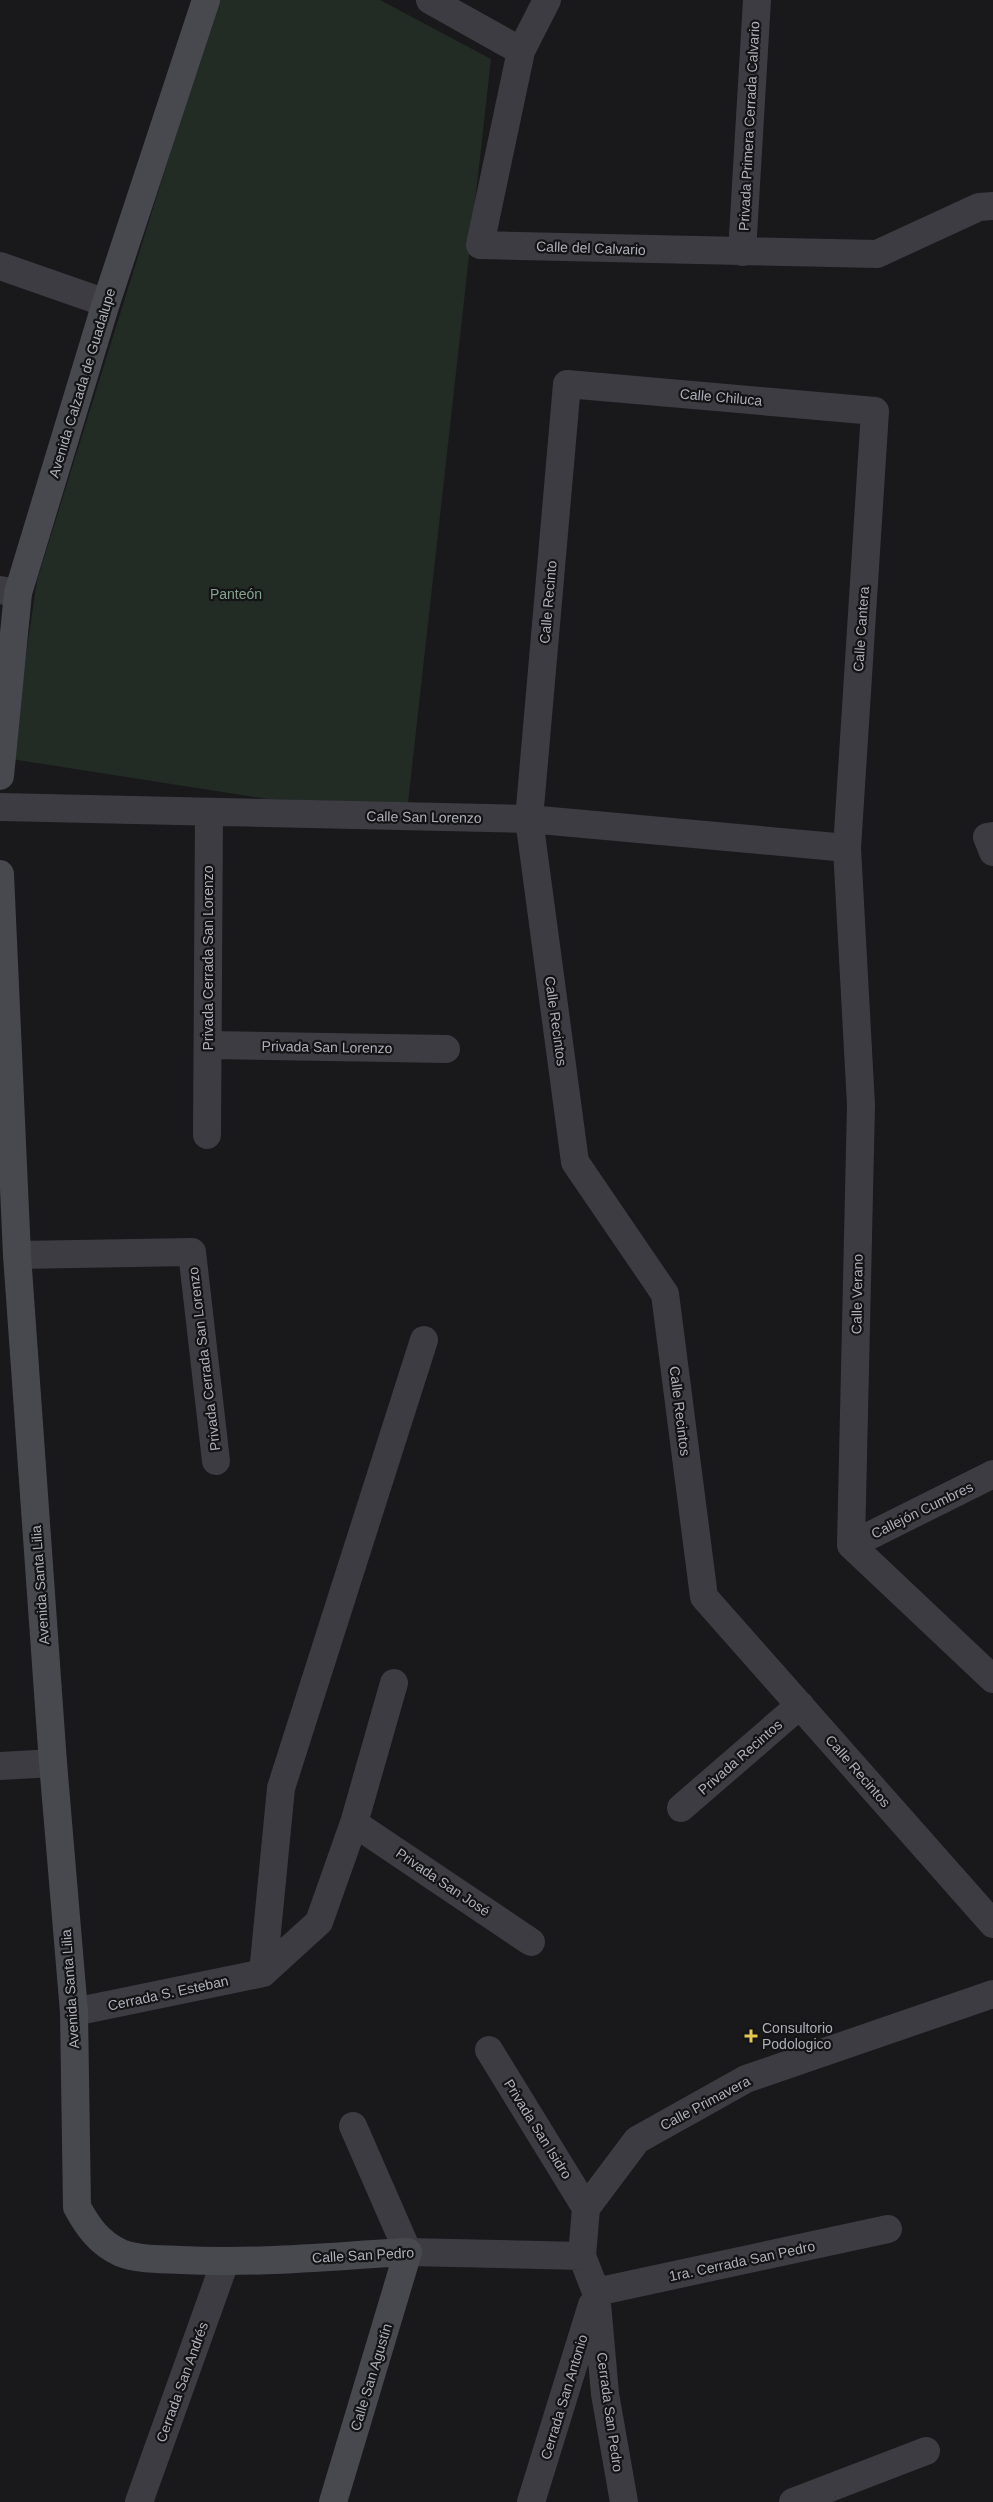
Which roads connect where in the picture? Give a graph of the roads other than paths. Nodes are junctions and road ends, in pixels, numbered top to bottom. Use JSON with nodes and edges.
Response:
{"nodes":[{"id":1,"x":206,"y":0,"type":"edge"},
{"id":2,"x":430,"y":0,"type":"edge"},
{"id":3,"x":547,"y":0,"type":"edge"},
{"id":4,"x":757,"y":0,"type":"edge"},
{"id":5,"x":521,"y":51,"type":"junction"},
{"id":6,"x":993,"y":206,"type":"edge"},
{"id":7,"x":742,"y":252,"type":"junction"},
{"id":8,"x":0,"y":266,"type":"edge"},
{"id":9,"x":106,"y":303,"type":"junction"},
{"id":10,"x":567,"y":384,"type":"joint"},
{"id":11,"x":875,"y":411,"type":"joint"},
{"id":12,"x":9,"y":591,"type":"edge"},
{"id":13,"x":0,"y":776,"type":"edge"},
{"id":14,"x":0,"y":807,"type":"edge"},
{"id":15,"x":209,"y":812,"type":"junction"},
{"id":16,"x":529,"y":819,"type":"junction"},
{"id":17,"x":847,"y":848,"type":"junction"},
{"id":18,"x":0,"y":874,"type":"edge"},
{"id":19,"x":208,"y":1046,"type":"junction"},
{"id":20,"x":446,"y":1049,"type":"dead end"},
{"id":21,"x":207,"y":1135,"type":"dead end"},
{"id":22,"x":17,"y":1255,"type":"junction"},
{"id":23,"x":424,"y":1340,"type":"dead end"},
{"id":24,"x":216,"y":1461,"type":"dead end"},
{"id":25,"x":993,"y":1474,"type":"edge"},
{"id":26,"x":850,"y":1545,"type":"junction"},
{"id":27,"x":993,"y":1679,"type":"edge"},
{"id":28,"x":394,"y":1683,"type":"dead end"},
{"id":29,"x":800,"y":1705,"type":"junction"},
{"id":30,"x":53,"y":1763,"type":"junction"},
{"id":31,"x":0,"y":1766,"type":"edge"},
{"id":32,"x":681,"y":1808,"type":"dead end"},
{"id":33,"x":354,"y":1823,"type":"junction"},
{"id":34,"x":993,"y":1924,"type":"edge"},
{"id":35,"x":531,"y":1942,"type":"dead end"},
{"id":36,"x":263,"y":1973,"type":"junction"},
{"id":37,"x":993,"y":1994,"type":"edge"},
{"id":38,"x":74,"y":2012,"type":"junction"},
{"id":39,"x":489,"y":2050,"type":"dead end"},
{"id":40,"x":353,"y":2126,"type":"dead end"},
{"id":41,"x":586,"y":2208,"type":"junction"},
{"id":42,"x":888,"y":2229,"type":"dead end"},
{"id":43,"x":408,"y":2252,"type":"junction"},
{"id":44,"x":582,"y":2256,"type":"junction"},
{"id":45,"x":143,"y":2258,"type":"joint"},
{"id":46,"x":225,"y":2262,"type":"junction"},
{"id":47,"x":596,"y":2292,"type":"junction"},
{"id":48,"x":926,"y":2451,"type":"dead end"},
{"id":49,"x":139,"y":2502,"type":"edge"},
{"id":50,"x":333,"y":2502,"type":"edge"},
{"id":51,"x":532,"y":2502,"type":"edge"},
{"id":52,"x":624,"y":2502,"type":"edge"},
{"id":53,"x":793,"y":2502,"type":"edge"}],
"edges":[{"from":1,"to":9,"type":"street","name":"Avenida Calzada de Guadalupe"},
{"from":2,"to":5,"type":"street"},
{"from":3,"to":5,"type":"street"},
{"from":4,"to":7,"type":"street","name":"Privada Primera Cerrada Calvario"},
{"from":5,"to":7,"type":"street","name":"Calle del Calvario"},
{"from":6,"to":7,"type":"street","name":"Calle del Calvario"},
{"from":8,"to":9,"type":"street"},
{"from":9,"to":12,"type":"street","name":"Avenida Calzada de Guadalupe"},
{"from":10,"to":11,"type":"street","name":"Calle Chiluca"},
{"from":10,"to":16,"type":"street","name":"Calle Recinto"},
{"from":11,"to":17,"type":"street","name":"Calle Cantera"},
{"from":12,"to":13,"type":"street","name":"Avenida Calzada de Guadalupe"},
{"from":14,"to":15,"type":"street","name":"Calle San Lorenzo"},
{"from":15,"to":16,"type":"street","name":"Calle San Lorenzo"},
{"from":15,"to":19,"type":"street","name":"Privada Cerrada San Lorenzo"},
{"from":16,"to":17,"type":"street","name":"Calle San Lorenzo"},
{"from":16,"to":29,"type":"street","name":"Calle Recintos"},
{"from":17,"to":26,"type":"street","name":"Calle Verano"},
{"from":18,"to":22,"type":"street","name":"Avenida Santa Lilia"},
{"from":19,"to":20,"type":"street","name":"Privada San Lorenzo"},
{"from":19,"to":21,"type":"street","name":"Privada Cerrada San Lorenzo"},
{"from":22,"to":24,"type":"street","name":"Privada Cerrada San Lorenzo"},
{"from":22,"to":30,"type":"street","name":"Avenida Santa Lilia"},
{"from":23,"to":36,"type":"street"},
{"from":25,"to":26,"type":"street","name":"Callejón Cumbres"},
{"from":26,"to":27,"type":"street"},
{"from":28,"to":33,"type":"street"},
{"from":29,"to":32,"type":"street","name":"Privada Recintos"},
{"from":29,"to":34,"type":"street","name":"Calle Recintos"},
{"from":30,"to":31,"type":"street"},
{"from":30,"to":38,"type":"street","name":"Avenida Santa Lilia"},
{"from":33,"to":35,"type":"street","name":"Privada San José"},
{"from":33,"to":36,"type":"street"},
{"from":36,"to":38,"type":"street","name":"Cerrada S. Esteban"},
{"from":37,"to":41,"type":"street","name":"Calle Primavera"},
{"from":38,"to":45,"type":"street","name":"Avenida Santa Lilia"},
{"from":39,"to":41,"type":"street","name":"Privada San Isidro"},
{"from":40,"to":43,"type":"street"},
{"from":41,"to":44,"type":"street"},
{"from":42,"to":47,"type":"street","name":"1ra. Cerrada San Pedro"},
{"from":43,"to":44,"type":"street","name":"Calle San Pedro"},
{"from":43,"to":46,"type":"street","name":"Calle San Pedro"},
{"from":43,"to":50,"type":"street","name":"Calle San Agustín"},
{"from":44,"to":47,"type":"street"},
{"from":45,"to":46,"type":"street","name":"Calle San Pedro"},
{"from":46,"to":49,"type":"street","name":"Cerrada San Andrés"},
{"from":47,"to":51,"type":"street","name":"Cerrada San Antonio"},
{"from":47,"to":52,"type":"street","name":"Cerrada San Pedro"},
{"from":48,"to":53,"type":"street"}]}
